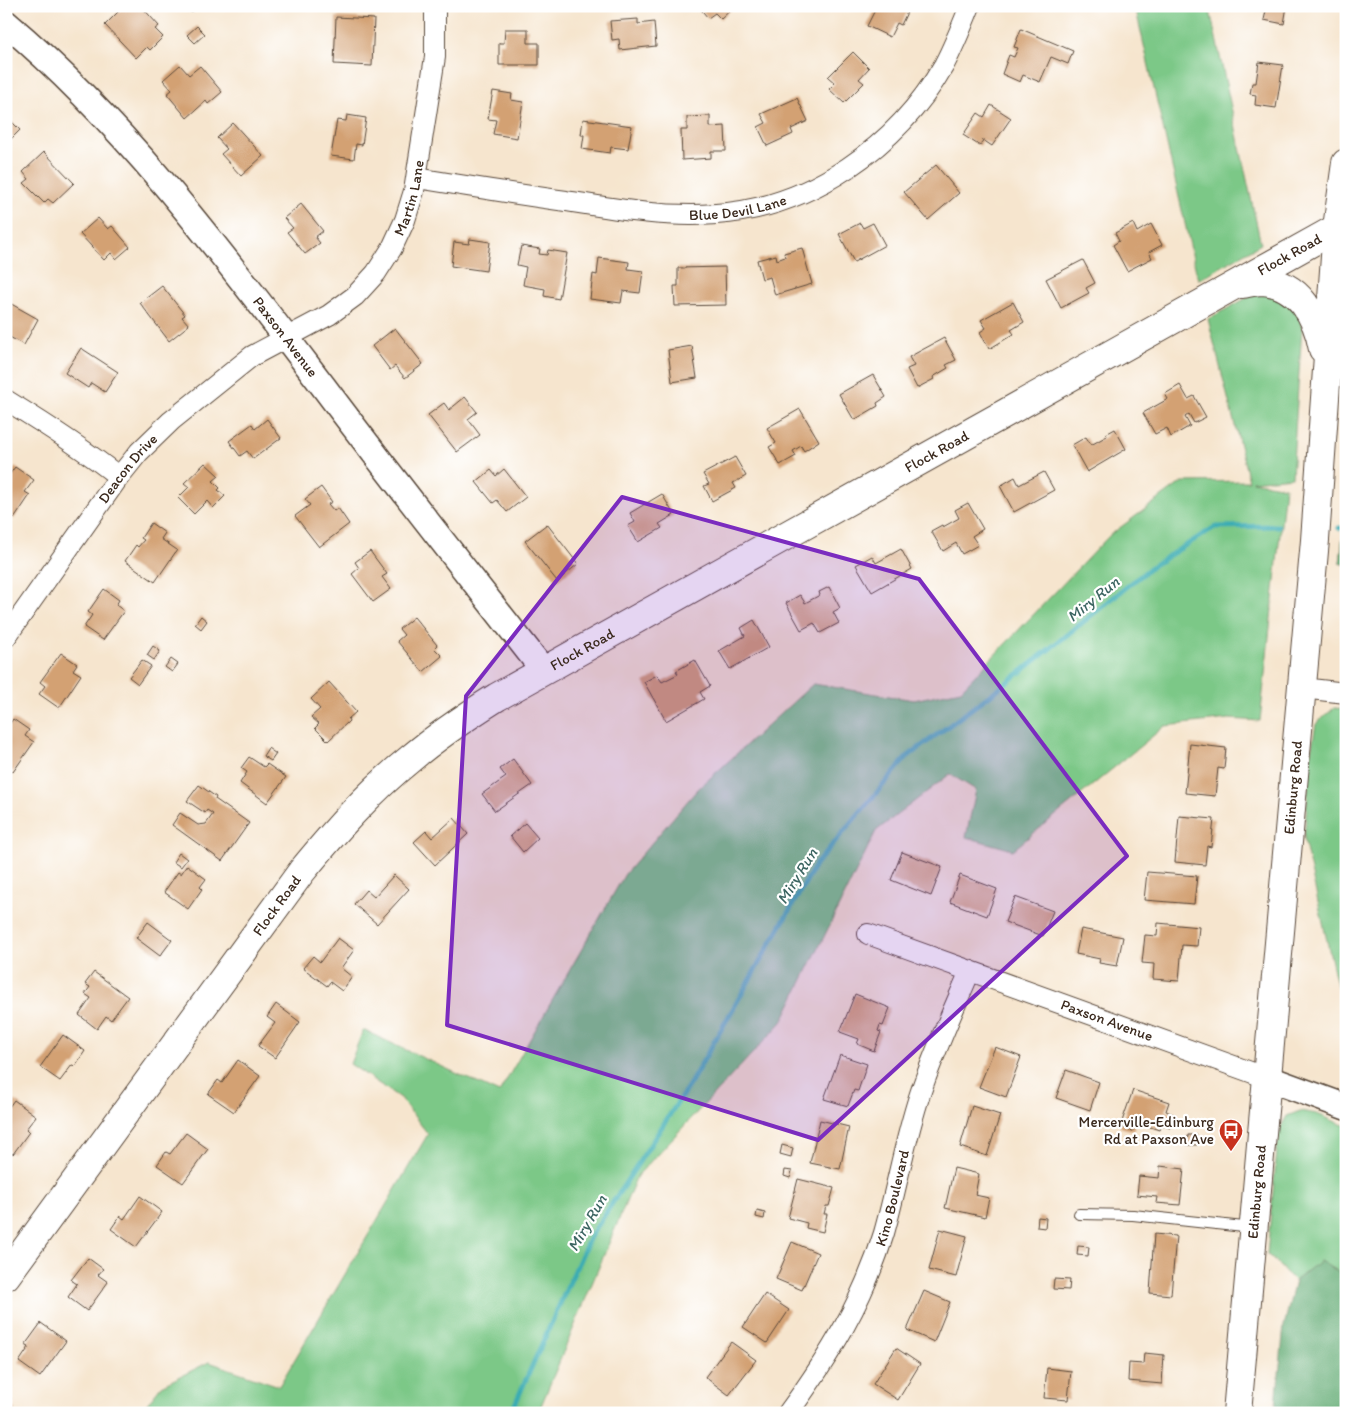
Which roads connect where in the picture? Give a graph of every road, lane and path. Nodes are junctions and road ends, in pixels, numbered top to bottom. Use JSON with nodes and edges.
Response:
{"nodes":[{"id":1,"x":435,"y":6,"type":"edge"},
{"id":2,"x":970,"y":6,"type":"edge"},
{"id":3,"x":6,"y":23,"type":"edge"},
{"id":4,"x":1346,"y":162,"type":"edge"},
{"id":5,"x":416,"y":178,"type":"junction"},
{"id":6,"x":1337,"y":228,"type":"junction"},
{"id":7,"x":1238,"y":284,"type":"junction"},
{"id":8,"x":286,"y":338,"type":"junction"},
{"id":9,"x":1327,"y":366,"type":"junction"},
{"id":10,"x":6,"y":400,"type":"edge"},
{"id":11,"x":119,"y":477,"type":"junction"},
{"id":12,"x":6,"y":637,"type":"edge"},
{"id":13,"x":544,"y":670,"type":"junction"},
{"id":14,"x":1302,"y":688,"type":"junction"},
{"id":15,"x":1346,"y":693,"type":"edge"},
{"id":16,"x":868,"y":934,"type":"dead end"},
{"id":17,"x":970,"y":971,"type":"junction"},
{"id":18,"x":1267,"y":1078,"type":"junction"},
{"id":19,"x":1346,"y":1107,"type":"edge"},
{"id":20,"x":1080,"y":1214,"type":"dead end"},
{"id":21,"x":1254,"y":1228,"type":"junction"},
{"id":22,"x":6,"y":1276,"type":"edge"},
{"id":23,"x":788,"y":1413,"type":"edge"},
{"id":24,"x":1238,"y":1413,"type":"edge"}],
"edges":[{"from":1,"to":5,"type":"street","name":"Martin Lane"},
{"from":2,"to":5,"type":"street","name":"Blue Devil Lane"},
{"from":3,"to":8,"type":"street","name":"Paxson Avenue"},
{"from":4,"to":6,"type":"main road","name":"Edinburg Road"},
{"from":5,"to":8,"type":"street","name":"Martin Lane"},
{"from":6,"to":7,"type":"main road","name":"Flock Road"},
{"from":6,"to":9,"type":"main road","name":"Edinburg Road"},
{"from":7,"to":9,"type":"main road"},
{"from":7,"to":13,"type":"main road","name":"Flock Road"},
{"from":8,"to":11,"type":"street","name":"Deacon Drive"},
{"from":8,"to":13,"type":"street","name":"Paxson Avenue"},
{"from":9,"to":14,"type":"main road","name":"Edinburg Road"},
{"from":10,"to":11,"type":"street"},
{"from":11,"to":12,"type":"street","name":"Deacon Drive"},
{"from":13,"to":22,"type":"main road","name":"Flock Road"},
{"from":14,"to":15,"type":"street"},
{"from":14,"to":18,"type":"main road","name":"Edinburg Road"},
{"from":16,"to":17,"type":"street","name":"Paxson Avenue"},
{"from":17,"to":18,"type":"street","name":"Paxson Avenue"},
{"from":17,"to":23,"type":"street","name":"Kino Boulevard"},
{"from":18,"to":19,"type":"street","name":"Paxson Avenue"},
{"from":18,"to":21,"type":"main road","name":"Edinburg Road"},
{"from":20,"to":21,"type":"lane"},
{"from":21,"to":24,"type":"main road","name":"Edinburg Road"}]}
